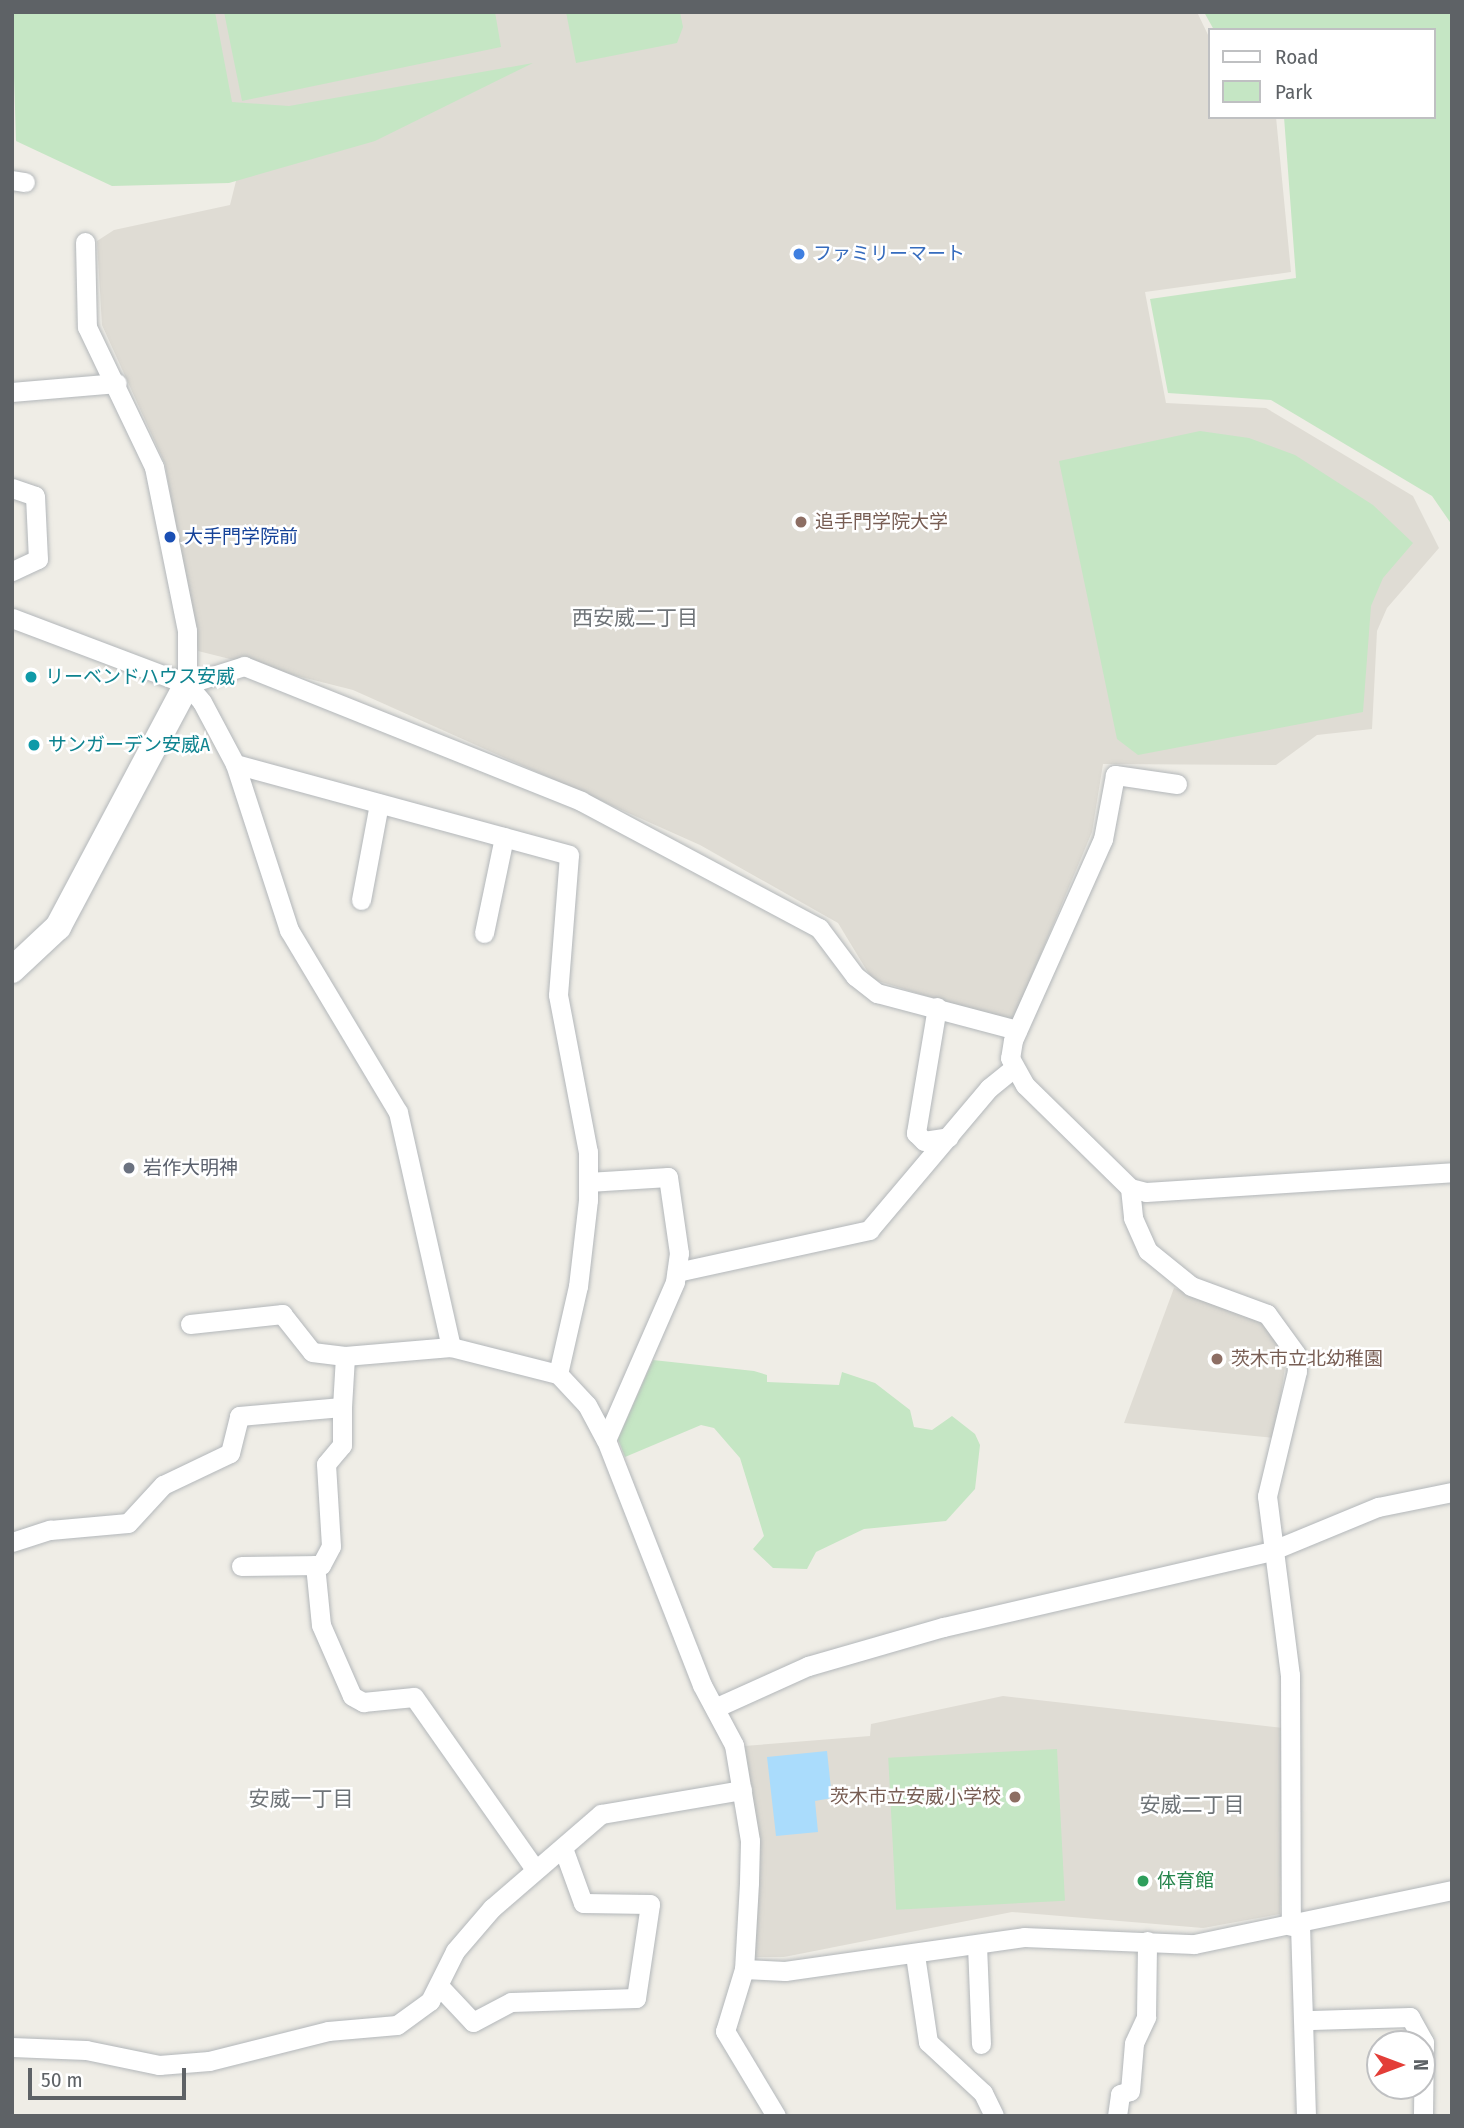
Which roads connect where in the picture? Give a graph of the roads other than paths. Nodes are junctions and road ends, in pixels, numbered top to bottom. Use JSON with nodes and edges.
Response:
{"nodes":[{"id":1,"x":85,"y":242,"type":"dead end"},
{"id":2,"x":117,"y":383,"type":"junction"},
{"id":3,"x":12,"y":392,"type":"edge"},
{"id":4,"x":12,"y":488,"type":"edge"},
{"id":5,"x":12,"y":571,"type":"edge"},
{"id":6,"x":12,"y":618,"type":"edge"},
{"id":7,"x":187,"y":684,"type":"junction"},
{"id":8,"x":235,"y":764,"type":"junction"},
{"id":9,"x":1177,"y":784,"type":"dead end"},
{"id":10,"x":379,"y":804,"type":"junction"},
{"id":11,"x":504,"y":837,"type":"junction"},
{"id":12,"x":361,"y":901,"type":"dead end"},
{"id":13,"x":484,"y":933,"type":"dead end"},
{"id":14,"x":12,"y":970,"type":"edge"},
{"id":15,"x":937,"y":1007,"type":"junction"},
{"id":16,"x":1017,"y":1030,"type":"junction"},
{"id":17,"x":1014,"y":1068,"type":"junction"},
{"id":18,"x":949,"y":1137,"type":"junction"},
{"id":19,"x":1452,"y":1172,"type":"edge"},
{"id":20,"x":588,"y":1182,"type":"junction"},
{"id":21,"x":1130,"y":1188,"type":"junction"},
{"id":22,"x":677,"y":1272,"type":"junction"},
{"id":23,"x":190,"y":1324,"type":"dead end"},
{"id":24,"x":451,"y":1347,"type":"junction"},
{"id":25,"x":345,"y":1356,"type":"junction"},
{"id":26,"x":558,"y":1374,"type":"junction"},
{"id":27,"x":342,"y":1407,"type":"junction"},
{"id":28,"x":606,"y":1440,"type":"junction"},
{"id":29,"x":1452,"y":1492,"type":"edge"},
{"id":30,"x":12,"y":1542,"type":"edge"},
{"id":31,"x":1271,"y":1551,"type":"junction"},
{"id":32,"x":315,"y":1565,"type":"junction"},
{"id":33,"x":241,"y":1566,"type":"dead end"},
{"id":34,"x":718,"y":1707,"type":"junction"},
{"id":35,"x":742,"y":1790,"type":"junction"},
{"id":36,"x":562,"y":1848,"type":"junction"},
{"id":37,"x":534,"y":1868,"type":"junction"},
{"id":38,"x":1452,"y":1890,"type":"edge"},
{"id":39,"x":1296,"y":1926,"type":"junction"},
{"id":40,"x":1147,"y":1941,"type":"junction"},
{"id":41,"x":978,"y":1945,"type":"junction"},
{"id":42,"x":915,"y":1955,"type":"junction"},
{"id":43,"x":744,"y":1969,"type":"junction"},
{"id":44,"x":440,"y":1987,"type":"junction"},
{"id":45,"x":1312,"y":2020,"type":"dead end"},
{"id":46,"x":981,"y":2043,"type":"dead end"},
{"id":47,"x":12,"y":2047,"type":"edge"},
{"id":48,"x":776,"y":2116,"type":"edge"},
{"id":49,"x":994,"y":2116,"type":"edge"},
{"id":50,"x":1117,"y":2116,"type":"edge"},
{"id":51,"x":1306,"y":2116,"type":"edge"},
{"id":52,"x":1423,"y":2116,"type":"edge"}],
"edges":[{"from":1,"to":2,"type":"street"},
{"from":2,"to":3,"type":"street"},
{"from":2,"to":7,"type":"street"},
{"from":4,"to":5,"type":"street"},
{"from":6,"to":7,"type":"street"},
{"from":7,"to":8,"type":"street"},
{"from":7,"to":14,"type":"street"},
{"from":7,"to":15,"type":"street"},
{"from":8,"to":10,"type":"street"},
{"from":8,"to":24,"type":"street"},
{"from":9,"to":16,"type":"street"},
{"from":10,"to":11,"type":"street"},
{"from":10,"to":12,"type":"street"},
{"from":11,"to":13,"type":"street"},
{"from":11,"to":20,"type":"street"},
{"from":15,"to":16,"type":"street"},
{"from":15,"to":18,"type":"street"},
{"from":16,"to":17,"type":"street"},
{"from":17,"to":18,"type":"street"},
{"from":17,"to":21,"type":"street"},
{"from":18,"to":22,"type":"street"},
{"from":19,"to":21,"type":"street"},
{"from":20,"to":22,"type":"street"},
{"from":20,"to":26,"type":"street"},
{"from":21,"to":31,"type":"street"},
{"from":22,"to":28,"type":"street"},
{"from":23,"to":25,"type":"street"},
{"from":24,"to":25,"type":"street"},
{"from":24,"to":26,"type":"street"},
{"from":25,"to":27,"type":"street"},
{"from":26,"to":28,"type":"street"},
{"from":27,"to":30,"type":"street"},
{"from":27,"to":32,"type":"street"},
{"from":28,"to":34,"type":"street"},
{"from":29,"to":31,"type":"street"},
{"from":31,"to":34,"type":"street"},
{"from":31,"to":39,"type":"street"},
{"from":32,"to":33,"type":"street"},
{"from":32,"to":37,"type":"street"},
{"from":34,"to":35,"type":"street"},
{"from":35,"to":36,"type":"street"},
{"from":35,"to":43,"type":"street"},
{"from":36,"to":37,"type":"street"},
{"from":36,"to":44,"type":"street"},
{"from":37,"to":44,"type":"street"},
{"from":38,"to":39,"type":"street"},
{"from":39,"to":40,"type":"street"},
{"from":39,"to":51,"type":"street"},
{"from":40,"to":41,"type":"street"},
{"from":40,"to":50,"type":"street"},
{"from":41,"to":42,"type":"street"},
{"from":41,"to":46,"type":"street"},
{"from":42,"to":43,"type":"street"},
{"from":42,"to":49,"type":"street"},
{"from":43,"to":48,"type":"street"},
{"from":44,"to":47,"type":"street"},
{"from":45,"to":52,"type":"street"}]}
